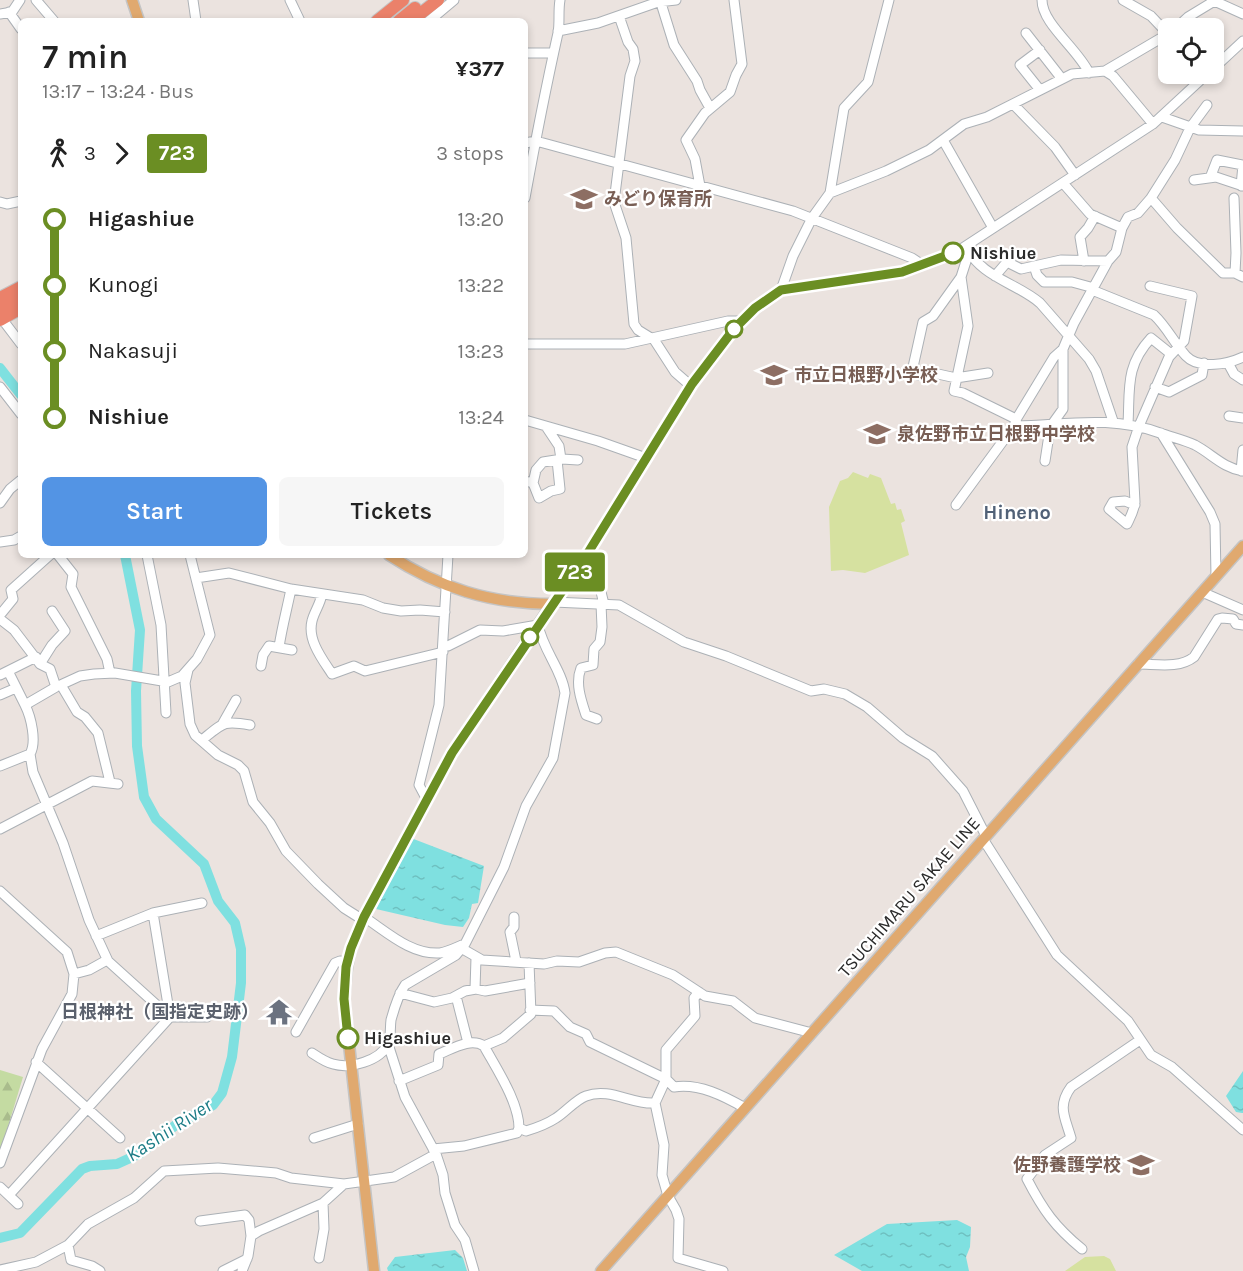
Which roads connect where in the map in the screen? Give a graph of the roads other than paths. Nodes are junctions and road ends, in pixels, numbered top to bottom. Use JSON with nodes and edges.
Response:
{"nodes":[{"id":1,"x":20,"y":0,"type":"edge"},
{"id":2,"x":36,"y":0,"type":"edge"},
{"id":3,"x":132,"y":0,"type":"edge"},
{"id":4,"x":193,"y":0,"type":"edge"},
{"id":5,"x":290,"y":0,"type":"edge"},
{"id":6,"x":388,"y":0,"type":"edge"},
{"id":7,"x":403,"y":0,"type":"edge"},
{"id":8,"x":411,"y":0,"type":"edge"},
{"id":9,"x":425,"y":0,"type":"edge"},
{"id":10,"x":438,"y":0,"type":"edge"},
{"id":11,"x":454,"y":0,"type":"edge"},
{"id":12,"x":676,"y":0,"type":"edge"},
{"id":13,"x":734,"y":0,"type":"edge"},
{"id":14,"x":889,"y":0,"type":"edge"},
{"id":15,"x":1042,"y":0,"type":"edge"},
{"id":16,"x":1122,"y":0,"type":"edge"},
{"id":17,"x":1214,"y":0,"type":"edge"},
{"id":18,"x":558,"y":1,"type":"edge"},
{"id":19,"x":660,"y":1,"type":"edge"},
{"id":20,"x":5,"y":13,"type":"edge"},
{"id":21,"x":1243,"y":14,"type":"edge"},
{"id":22,"x":619,"y":16,"type":"junction"},
{"id":23,"x":51,"y":18,"type":"edge"},
{"id":24,"x":138,"y":18,"type":"edge"},
{"id":25,"x":196,"y":18,"type":"edge"},
{"id":26,"x":299,"y":18,"type":"edge"},
{"id":27,"x":373,"y":18,"type":"edge"},
{"id":28,"x":381,"y":18,"type":"edge"},
{"id":29,"x":389,"y":18,"type":"edge"},
{"id":30,"x":403,"y":18,"type":"edge"},
{"id":31,"x":415,"y":18,"type":"edge"},
{"id":32,"x":433,"y":18,"type":"edge"},
{"id":33,"x":1187,"y":18,"type":"edge"},
{"id":34,"x":1158,"y":24,"type":"edge"},
{"id":35,"x":18,"y":26,"type":"edge"},
{"id":36,"x":558,"y":31,"type":"junction"},
{"id":37,"x":1026,"y":33,"type":"dead end"},
{"id":38,"x":1158,"y":40,"type":"edge"},
{"id":39,"x":1243,"y":41,"type":"edge"},
{"id":40,"x":1040,"y":50,"type":"junction"},
{"id":41,"x":528,"y":53,"type":"edge"},
{"id":42,"x":552,"y":53,"type":"junction"},
{"id":43,"x":1224,"y":59,"type":"edge"},
{"id":44,"x":1105,"y":71,"type":"junction"},
{"id":45,"x":1089,"y":72,"type":"junction"},
{"id":46,"x":1062,"y":79,"type":"junction"},
{"id":47,"x":1197,"y":84,"type":"edge"},
{"id":48,"x":1040,"y":90,"type":"junction"},
{"id":49,"x":1013,"y":104,"type":"junction"},
{"id":50,"x":1207,"y":105,"type":"dead end"},
{"id":51,"x":710,"y":108,"type":"junction"},
{"id":52,"x":1162,"y":117,"type":"junction"},
{"id":53,"x":1153,"y":124,"type":"junction"},
{"id":54,"x":1190,"y":128,"type":"junction"},
{"id":55,"x":1243,"y":131,"type":"edge"},
{"id":56,"x":942,"y":140,"type":"junction"},
{"id":57,"x":536,"y":141,"type":"junction"},
{"id":58,"x":528,"y":142,"type":"edge"},
{"id":59,"x":620,"y":164,"type":"junction"},
{"id":60,"x":1075,"y":175,"type":"junction"},
{"id":61,"x":1209,"y":178,"type":"junction"},
{"id":62,"x":1194,"y":180,"type":"dead end"},
{"id":63,"x":528,"y":182,"type":"edge"},
{"id":64,"x":1063,"y":183,"type":"junction"},
{"id":65,"x":700,"y":186,"type":"junction"},
{"id":66,"x":1242,"y":186,"type":"edge"},
{"id":67,"x":830,"y":194,"type":"junction"},
{"id":68,"x":1151,"y":198,"type":"junction"},
{"id":69,"x":1233,"y":198,"type":"dead end"},
{"id":70,"x":0,"y":202,"type":"edge"},
{"id":71,"x":18,"y":202,"type":"edge"},
{"id":72,"x":1095,"y":216,"type":"junction"},
{"id":73,"x":812,"y":218,"type":"junction"},
{"id":74,"x":993,"y":228,"type":"junction"},
{"id":75,"x":1122,"y":228,"type":"junction"},
{"id":76,"x":1239,"y":237,"type":"edge"},
{"id":77,"x":968,"y":249,"type":"junction"},
{"id":78,"x":1084,"y":261,"type":"junction"},
{"id":79,"x":1108,"y":261,"type":"junction"},
{"id":80,"x":921,"y":264,"type":"junction"},
{"id":81,"x":1034,"y":266,"type":"junction"},
{"id":82,"x":1239,"y":275,"type":"edge"},
{"id":83,"x":995,"y":276,"type":"junction"},
{"id":84,"x":960,"y":277,"type":"junction"},
{"id":85,"x":18,"y":282,"type":"edge"},
{"id":86,"x":1150,"y":286,"type":"dead end"},
{"id":87,"x":18,"y":289,"type":"edge"},
{"id":88,"x":1093,"y":289,"type":"junction"},
{"id":89,"x":781,"y":290,"type":"junction"},
{"id":90,"x":0,"y":291,"type":"edge"},
{"id":91,"x":0,"y":298,"type":"edge"},
{"id":92,"x":18,"y":300,"type":"edge"},
{"id":93,"x":18,"y":309,"type":"edge"},
{"id":94,"x":1,"y":315,"type":"edge"},
{"id":95,"x":741,"y":321,"type":"junction"},
{"id":96,"x":1069,"y":336,"type":"junction"},
{"id":97,"x":652,"y":338,"type":"junction"},
{"id":98,"x":18,"y":340,"type":"edge"},
{"id":99,"x":528,"y":344,"type":"edge"},
{"id":100,"x":1179,"y":346,"type":"junction"},
{"id":101,"x":1063,"y":349,"type":"junction"},
{"id":102,"x":1171,"y":354,"type":"junction"},
{"id":103,"x":1243,"y":357,"type":"edge"},
{"id":104,"x":1204,"y":363,"type":"junction"},
{"id":105,"x":1228,"y":363,"type":"junction"},
{"id":106,"x":988,"y":373,"type":"dead end"},
{"id":107,"x":956,"y":378,"type":"junction"},
{"id":108,"x":1243,"y":380,"type":"edge"},
{"id":109,"x":691,"y":386,"type":"junction"},
{"id":110,"x":0,"y":387,"type":"edge"},
{"id":111,"x":1155,"y":387,"type":"junction"},
{"id":112,"x":18,"y":410,"type":"edge"},
{"id":113,"x":1229,"y":416,"type":"dead end"},
{"id":114,"x":1243,"y":418,"type":"edge"},
{"id":115,"x":528,"y":421,"type":"edge"},
{"id":116,"x":1113,"y":421,"type":"junction"},
{"id":117,"x":1015,"y":423,"type":"junction"},
{"id":118,"x":1128,"y":424,"type":"junction"},
{"id":119,"x":1052,"y":426,"type":"junction"},
{"id":120,"x":1139,"y":426,"type":"junction"},
{"id":121,"x":547,"y":428,"type":"junction"},
{"id":122,"x":1161,"y":433,"type":"junction"},
{"id":123,"x":1243,"y":450,"type":"edge"},
{"id":124,"x":646,"y":458,"type":"junction"},
{"id":125,"x":559,"y":460,"type":"junction"},
{"id":126,"x":578,"y":460,"type":"dead end"},
{"id":127,"x":1045,"y":461,"type":"dead end"},
{"id":128,"x":1242,"y":471,"type":"edge"},
{"id":129,"x":529,"y":482,"type":"edge"},
{"id":130,"x":18,"y":483,"type":"edge"},
{"id":131,"x":0,"y":502,"type":"edge"},
{"id":132,"x":956,"y":505,"type":"dead end"},
{"id":133,"x":1134,"y":505,"type":"dead end"},
{"id":134,"x":18,"y":535,"type":"edge"},
{"id":135,"x":0,"y":542,"type":"edge"},
{"id":136,"x":1243,"y":546,"type":"edge"},
{"id":137,"x":47,"y":558,"type":"edge"},
{"id":138,"x":60,"y":558,"type":"edge"},
{"id":139,"x":148,"y":558,"type":"edge"},
{"id":140,"x":191,"y":558,"type":"edge"},
{"id":141,"x":394,"y":558,"type":"edge"},
{"id":142,"x":448,"y":558,"type":"edge"},
{"id":143,"x":576,"y":570,"type":"junction"},
{"id":144,"x":1216,"y":576,"type":"junction"},
{"id":145,"x":196,"y":578,"type":"junction"},
{"id":146,"x":446,"y":586,"type":"junction"},
{"id":147,"x":291,"y":589,"type":"junction"},
{"id":148,"x":1202,"y":592,"type":"junction"},
{"id":149,"x":322,"y":594,"type":"junction"},
{"id":150,"x":553,"y":603,"type":"junction"},
{"id":151,"x":602,"y":604,"type":"junction"},
{"id":152,"x":1243,"y":610,"type":"edge"},
{"id":153,"x":52,"y":611,"type":"dead end"},
{"id":154,"x":445,"y":612,"type":"junction"},
{"id":155,"x":0,"y":617,"type":"edge"},
{"id":156,"x":538,"y":625,"type":"junction"},
{"id":157,"x":1243,"y":625,"type":"edge"},
{"id":158,"x":279,"y":647,"type":"junction"},
{"id":159,"x":443,"y":649,"type":"junction"},
{"id":160,"x":292,"y":650,"type":"dead end"},
{"id":161,"x":38,"y":660,"type":"junction"},
{"id":162,"x":1138,"y":664,"type":"junction"},
{"id":163,"x":261,"y":666,"type":"dead end"},
{"id":164,"x":189,"y":668,"type":"junction"},
{"id":165,"x":4,"y":673,"type":"edge"},
{"id":166,"x":110,"y":673,"type":"junction"},
{"id":167,"x":164,"y":681,"type":"junction"},
{"id":168,"x":579,"y":681,"type":"junction"},
{"id":169,"x":564,"y":683,"type":"junction"},
{"id":170,"x":58,"y":686,"type":"junction"},
{"id":171,"x":16,"y":688,"type":"junction"},
{"id":172,"x":0,"y":695,"type":"edge"},
{"id":173,"x":236,"y":700,"type":"dead end"},
{"id":174,"x":25,"y":705,"type":"junction"},
{"id":175,"x":166,"y":713,"type":"dead end"},
{"id":176,"x":597,"y":719,"type":"dead end"},
{"id":177,"x":223,"y":723,"type":"junction"},
{"id":178,"x":250,"y":725,"type":"dead end"},
{"id":179,"x":202,"y":740,"type":"junction"},
{"id":180,"x":30,"y":754,"type":"junction"},
{"id":181,"x":0,"y":766,"type":"edge"},
{"id":182,"x":427,"y":800,"type":"junction"},
{"id":183,"x":45,"y":804,"type":"junction"},
{"id":184,"x":0,"y":829,"type":"edge"},
{"id":185,"x":985,"y":837,"type":"junction"},
{"id":186,"x":0,"y":891,"type":"edge"},
{"id":187,"x":202,"y":903,"type":"dead end"},
{"id":188,"x":153,"y":913,"type":"junction"},
{"id":189,"x":514,"y":917,"type":"dead end"},
{"id":190,"x":364,"y":919,"type":"junction"},
{"id":191,"x":96,"y":936,"type":"junction"},
{"id":192,"x":463,"y":946,"type":"junction"},
{"id":193,"x":476,"y":958,"type":"junction"},
{"id":194,"x":107,"y":960,"type":"junction"},
{"id":195,"x":516,"y":961,"type":"junction"},
{"id":196,"x":347,"y":962,"type":"junction"},
{"id":197,"x":529,"y":963,"type":"junction"},
{"id":198,"x":74,"y":974,"type":"junction"},
{"id":199,"x":530,"y":983,"type":"junction"},
{"id":200,"x":475,"y":989,"type":"junction"},
{"id":201,"x":699,"y":992,"type":"junction"},
{"id":202,"x":400,"y":993,"type":"junction"},
{"id":203,"x":456,"y":996,"type":"junction"},
{"id":204,"x":530,"y":1010,"type":"junction"},
{"id":205,"x":171,"y":1017,"type":"junction"},
{"id":206,"x":207,"y":1017,"type":"dead end"},
{"id":207,"x":296,"y":1032,"type":"dead end"},
{"id":208,"x":812,"y":1033,"type":"junction"},
{"id":209,"x":1140,"y":1040,"type":"junction"},
{"id":210,"x":468,"y":1043,"type":"junction"},
{"id":211,"x":388,"y":1044,"type":"junction"},
{"id":212,"x":484,"y":1046,"type":"junction"},
{"id":213,"x":312,"y":1053,"type":"dead end"},
{"id":214,"x":36,"y":1062,"type":"junction"},
{"id":215,"x":351,"y":1065,"type":"junction"},
{"id":216,"x":666,"y":1079,"type":"junction"},
{"id":217,"x":399,"y":1081,"type":"junction"},
{"id":218,"x":656,"y":1103,"type":"junction"},
{"id":219,"x":745,"y":1108,"type":"junction"},
{"id":220,"x":87,"y":1109,"type":"junction"},
{"id":221,"x":358,"y":1124,"type":"junction"},
{"id":222,"x":519,"y":1128,"type":"junction"},
{"id":223,"x":1243,"y":1130,"type":"edge"},
{"id":224,"x":120,"y":1138,"type":"dead end"},
{"id":225,"x":314,"y":1138,"type":"dead end"},
{"id":226,"x":434,"y":1152,"type":"junction"},
{"id":227,"x":0,"y":1163,"type":"edge"},
{"id":228,"x":364,"y":1181,"type":"junction"},
{"id":229,"x":344,"y":1184,"type":"junction"},
{"id":230,"x":0,"y":1187,"type":"edge"},
{"id":231,"x":9,"y":1195,"type":"junction"},
{"id":232,"x":668,"y":1196,"type":"junction"},
{"id":233,"x":323,"y":1203,"type":"junction"},
{"id":234,"x":18,"y":1204,"type":"dead end"},
{"id":235,"x":200,"y":1221,"type":"dead end"},
{"id":236,"x":251,"y":1236,"type":"junction"},
{"id":237,"x":68,"y":1245,"type":"junction"},
{"id":238,"x":1082,"y":1249,"type":"dead end"},
{"id":239,"x":319,"y":1258,"type":"dead end"},
{"id":240,"x":247,"y":1259,"type":"junction"},
{"id":241,"x":0,"y":1270,"type":"edge"},
{"id":242,"x":100,"y":1271,"type":"edge"},
{"id":243,"x":224,"y":1271,"type":"edge"},
{"id":244,"x":242,"y":1271,"type":"edge"},
{"id":245,"x":374,"y":1271,"type":"edge"},
{"id":246,"x":474,"y":1271,"type":"edge"},
{"id":247,"x":601,"y":1271,"type":"edge"},
{"id":248,"x":723,"y":1271,"type":"edge"}],
"edges":[{"from":1,"to":20,"type":"street"},
{"from":2,"to":23,"type":"street"},
{"from":3,"to":24,"type":"main road"},
{"from":4,"to":25,"type":"street"},
{"from":5,"to":26,"type":"street"},
{"from":6,"to":27,"type":"highway"},
{"from":7,"to":28,"type":"highway"},
{"from":8,"to":29,"type":"highway"},
{"from":9,"to":30,"type":"highway"},
{"from":10,"to":31,"type":"highway"},
{"from":11,"to":32,"type":"street"},
{"from":12,"to":19,"type":"street"},
{"from":13,"to":51,"type":"street"},
{"from":14,"to":67,"type":"street"},
{"from":15,"to":45,"type":"street"},
{"from":16,"to":34,"type":"street"},
{"from":17,"to":21,"type":"street"},
{"from":17,"to":33,"type":"street"},
{"from":18,"to":36,"type":"street"},
{"from":19,"to":22,"type":"street"},
{"from":19,"to":51,"type":"street"},
{"from":20,"to":35,"type":"street"},
{"from":22,"to":36,"type":"street"},
{"from":22,"to":59,"type":"street"},
{"from":36,"to":42,"type":"street"},
{"from":37,"to":40,"type":"street"},
{"from":38,"to":44,"type":"street"},
{"from":39,"to":43,"type":"street"},
{"from":40,"to":46,"type":"street"},
{"from":40,"to":48,"type":"street"},
{"from":41,"to":42,"type":"street"},
{"from":42,"to":57,"type":"street"},
{"from":44,"to":45,"type":"street"},
{"from":44,"to":53,"type":"street"},
{"from":45,"to":46,"type":"street"},
{"from":46,"to":48,"type":"street"},
{"from":47,"to":52,"type":"street"},
{"from":48,"to":49,"type":"street"},
{"from":49,"to":56,"type":"street"},
{"from":49,"to":60,"type":"street"},
{"from":50,"to":54,"type":"street"},
{"from":51,"to":65,"type":"street"},
{"from":52,"to":53,"type":"street"},
{"from":52,"to":54,"type":"street"},
{"from":53,"to":60,"type":"street"},
{"from":54,"to":55,"type":"street"},
{"from":54,"to":68,"type":"street"},
{"from":56,"to":67,"type":"street"},
{"from":56,"to":74,"type":"street"},
{"from":57,"to":58,"type":"street"},
{"from":57,"to":59,"type":"street"},
{"from":57,"to":63,"type":"street"},
{"from":59,"to":65,"type":"street"},
{"from":59,"to":97,"type":"street"},
{"from":60,"to":64,"type":"street"},
{"from":61,"to":62,"type":"street"},
{"from":61,"to":66,"type":"street"},
{"from":61,"to":66,"type":"street"},
{"from":64,"to":72,"type":"street"},
{"from":64,"to":74,"type":"street"},
{"from":65,"to":73,"type":"street"},
{"from":67,"to":73,"type":"street"},
{"from":68,"to":75,"type":"street"},
{"from":68,"to":82,"type":"street"},
{"from":69,"to":76,"type":"street"},
{"from":70,"to":71,"type":"street"},
{"from":72,"to":75,"type":"street"},
{"from":72,"to":78,"type":"street"},
{"from":73,"to":80,"type":"street"},
{"from":73,"to":89,"type":"street"},
{"from":74,"to":77,"type":"street"},
{"from":75,"to":79,"type":"street"},
{"from":76,"to":82,"type":"street"},
{"from":77,"to":80,"type":"street"},
{"from":77,"to":83,"type":"street"},
{"from":77,"to":84,"type":"street"},
{"from":78,"to":79,"type":"street"},
{"from":78,"to":81,"type":"street"},
{"from":79,"to":88,"type":"street"},
{"from":80,"to":89,"type":"street"},
{"from":81,"to":83,"type":"street"},
{"from":81,"to":88,"type":"street"},
{"from":83,"to":96,"type":"street"},
{"from":84,"to":107,"type":"street"},
{"from":84,"to":107,"type":"street"},
{"from":85,"to":90,"type":"highway"},
{"from":86,"to":100,"type":"street"},
{"from":87,"to":91,"type":"highway"},
{"from":88,"to":96,"type":"street"},
{"from":88,"to":100,"type":"street"},
{"from":89,"to":95,"type":"street"},
{"from":92,"to":94,"type":"highway"},
{"from":93,"to":94,"type":"highway"},
{"from":94,"to":98,"type":"street"},
{"from":95,"to":97,"type":"street"},
{"from":95,"to":109,"type":"street"},
{"from":96,"to":101,"type":"street"},
{"from":96,"to":116,"type":"street"},
{"from":97,"to":99,"type":"street"},
{"from":97,"to":109,"type":"street"},
{"from":100,"to":102,"type":"street"},
{"from":100,"to":104,"type":"street"},
{"from":101,"to":117,"type":"street"},
{"from":101,"to":119,"type":"street"},
{"from":102,"to":111,"type":"street"},
{"from":102,"to":118,"type":"street"},
{"from":103,"to":105,"type":"street"},
{"from":104,"to":105,"type":"street"},
{"from":104,"to":111,"type":"street"},
{"from":105,"to":108,"type":"street"},
{"from":106,"to":107,"type":"street"},
{"from":107,"to":117,"type":"street"},
{"from":109,"to":124,"type":"street"},
{"from":110,"to":112,"type":"street"},
{"from":111,"to":120,"type":"street"},
{"from":113,"to":114,"type":"street"},
{"from":115,"to":121,"type":"street"},
{"from":116,"to":118,"type":"street"},
{"from":116,"to":119,"type":"street"},
{"from":117,"to":119,"type":"street"},
{"from":117,"to":132,"type":"street"},
{"from":118,"to":120,"type":"street"},
{"from":119,"to":127,"type":"street"},
{"from":120,"to":122,"type":"street"},
{"from":120,"to":133,"type":"street"},
{"from":121,"to":124,"type":"street"},
{"from":121,"to":125,"type":"street"},
{"from":122,"to":128,"type":"street"},
{"from":122,"to":144,"type":"street"},
{"from":123,"to":128,"type":"street"},
{"from":124,"to":143,"type":"street"},
{"from":125,"to":126,"type":"street"},
{"from":125,"to":129,"type":"street"},
{"from":125,"to":129,"type":"street"},
{"from":130,"to":131,"type":"street"},
{"from":134,"to":135,"type":"street"},
{"from":136,"to":144,"type":"main road","name":"TSUCHIMARU SAKAE LINE"},
{"from":137,"to":155,"type":"street"},
{"from":138,"to":166,"type":"street"},
{"from":139,"to":167,"type":"street"},
{"from":140,"to":145,"type":"street"},
{"from":141,"to":146,"type":"main road"},
{"from":142,"to":146,"type":"street"},
{"from":143,"to":150,"type":"street"},
{"from":143,"to":151,"type":"street"},
{"from":144,"to":148,"type":"main road","name":"TSUCHIMARU SAKAE LINE"},
{"from":145,"to":147,"type":"street"},
{"from":145,"to":164,"type":"street"},
{"from":146,"to":150,"type":"main road"},
{"from":146,"to":154,"type":"street"},
{"from":147,"to":149,"type":"street"},
{"from":147,"to":158,"type":"street"},
{"from":148,"to":152,"type":"street"},
{"from":148,"to":162,"type":"main road","name":"TSUCHIMARU SAKAE LINE"},
{"from":149,"to":154,"type":"street"},
{"from":149,"to":159,"type":"street"},
{"from":150,"to":151,"type":"street"},
{"from":150,"to":156,"type":"main road"},
{"from":151,"to":168,"type":"street"},
{"from":151,"to":185,"type":"street"},
{"from":153,"to":161,"type":"street"},
{"from":154,"to":159,"type":"street"},
{"from":155,"to":161,"type":"street"},
{"from":156,"to":159,"type":"street"},
{"from":156,"to":169,"type":"street"},
{"from":156,"to":182,"type":"main road"},
{"from":157,"to":162,"type":"street"},
{"from":158,"to":160,"type":"street"},
{"from":158,"to":163,"type":"street"},
{"from":159,"to":182,"type":"street"},
{"from":161,"to":165,"type":"street"},
{"from":161,"to":170,"type":"street"},
{"from":162,"to":185,"type":"main road","name":"TSUCHIMARU SAKAE LINE"},
{"from":164,"to":167,"type":"street"},
{"from":164,"to":179,"type":"street"},
{"from":165,"to":171,"type":"street"},
{"from":166,"to":167,"type":"street"},
{"from":166,"to":170,"type":"street"},
{"from":167,"to":175,"type":"street"},
{"from":168,"to":169,"type":"street"},
{"from":168,"to":176,"type":"street"},
{"from":169,"to":192,"type":"street"},
{"from":170,"to":174,"type":"street"},
{"from":170,"to":183,"type":"street"},
{"from":171,"to":172,"type":"street"},
{"from":171,"to":174,"type":"street"},
{"from":173,"to":177,"type":"street"},
{"from":174,"to":180,"type":"street"},
{"from":177,"to":178,"type":"street"},
{"from":177,"to":179,"type":"street"},
{"from":179,"to":190,"type":"street"},
{"from":180,"to":181,"type":"street"},
{"from":180,"to":183,"type":"street"},
{"from":182,"to":190,"type":"main road"},
{"from":183,"to":184,"type":"street"},
{"from":183,"to":191,"type":"street"},
{"from":185,"to":208,"type":"main road","name":"TSUCHIMARU SAKAE LINE"},
{"from":185,"to":209,"type":"street"},
{"from":186,"to":198,"type":"street"},
{"from":187,"to":188,"type":"street"},
{"from":188,"to":191,"type":"street"},
{"from":188,"to":205,"type":"street"},
{"from":189,"to":195,"type":"street"},
{"from":190,"to":192,"type":"street"},
{"from":190,"to":196,"type":"main road"},
{"from":191,"to":194,"type":"street"},
{"from":192,"to":193,"type":"street"},
{"from":192,"to":202,"type":"street"},
{"from":193,"to":195,"type":"street"},
{"from":193,"to":200,"type":"street"},
{"from":194,"to":198,"type":"street"},
{"from":194,"to":205,"type":"street"},
{"from":195,"to":197,"type":"street"},
{"from":196,"to":207,"type":"street"},
{"from":196,"to":215,"type":"main road"},
{"from":197,"to":199,"type":"street"},
{"from":197,"to":201,"type":"street"},
{"from":198,"to":214,"type":"street"},
{"from":199,"to":200,"type":"street"},
{"from":199,"to":204,"type":"street"},
{"from":200,"to":203,"type":"street"},
{"from":201,"to":208,"type":"street"},
{"from":201,"to":216,"type":"street"},
{"from":202,"to":203,"type":"street"},
{"from":202,"to":211,"type":"street"},
{"from":203,"to":210,"type":"street"},
{"from":204,"to":212,"type":"street"},
{"from":204,"to":216,"type":"street"},
{"from":205,"to":206,"type":"street"},
{"from":205,"to":220,"type":"street"},
{"from":208,"to":219,"type":"main road","name":"TSUCHIMARU SAKAE LINE"},
{"from":209,"to":223,"type":"street"},
{"from":209,"to":238,"type":"street"},
{"from":210,"to":212,"type":"street"},
{"from":210,"to":217,"type":"street"},
{"from":211,"to":215,"type":"street"},
{"from":211,"to":217,"type":"street"},
{"from":212,"to":222,"type":"street"},
{"from":213,"to":215,"type":"street"},
{"from":214,"to":220,"type":"street"},
{"from":214,"to":227,"type":"street"},
{"from":215,"to":221,"type":"main road"},
{"from":216,"to":218,"type":"street"},
{"from":216,"to":219,"type":"street"},
{"from":217,"to":226,"type":"street"},
{"from":218,"to":222,"type":"street"},
{"from":218,"to":232,"type":"street"},
{"from":219,"to":232,"type":"main road","name":"TSUCHIMARU SAKAE LINE"},
{"from":220,"to":224,"type":"street"},
{"from":220,"to":231,"type":"street"},
{"from":221,"to":225,"type":"street"},
{"from":221,"to":228,"type":"main road"},
{"from":222,"to":226,"type":"street"},
{"from":226,"to":228,"type":"street"},
{"from":226,"to":246,"type":"street"},
{"from":228,"to":229,"type":"street"},
{"from":228,"to":245,"type":"main road"},
{"from":229,"to":233,"type":"street"},
{"from":229,"to":237,"type":"street"},
{"from":230,"to":231,"type":"street"},
{"from":231,"to":234,"type":"street"},
{"from":232,"to":247,"type":"main road","name":"TSUCHIMARU SAKAE LINE"},
{"from":232,"to":248,"type":"street"},
{"from":233,"to":236,"type":"street"},
{"from":233,"to":239,"type":"street"},
{"from":235,"to":236,"type":"street"},
{"from":236,"to":240,"type":"street"},
{"from":237,"to":241,"type":"street"},
{"from":237,"to":242,"type":"street"},
{"from":240,"to":243,"type":"street"},
{"from":240,"to":244,"type":"street"}]}
